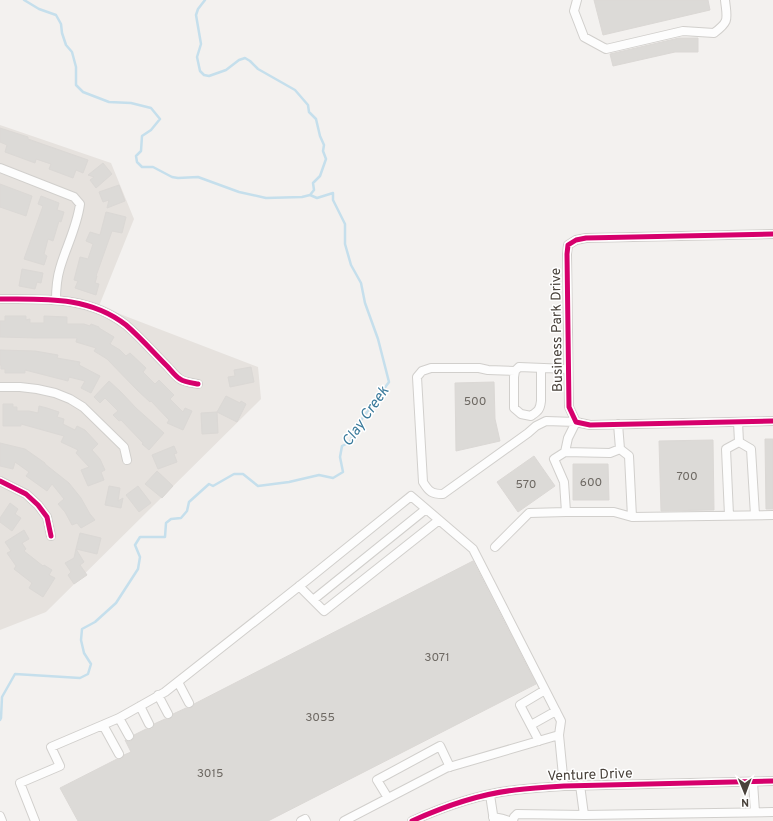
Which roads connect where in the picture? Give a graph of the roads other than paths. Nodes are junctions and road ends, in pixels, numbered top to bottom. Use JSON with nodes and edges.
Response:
{"nodes":[{"id":1,"x":577,"y":0,"type":"edge"},
{"id":2,"x":725,"y":0,"type":"edge"},
{"id":3,"x":0,"y":168,"type":"edge"},
{"id":4,"x":773,"y":234,"type":"edge"},
{"id":5,"x":0,"y":299,"type":"edge"},
{"id":6,"x":56,"y":300,"type":"junction"},
{"id":7,"x":541,"y":368,"type":"junction"},
{"id":8,"x":568,"y":369,"type":"junction"},
{"id":9,"x":515,"y":371,"type":"junction"},
{"id":10,"x":198,"y":384,"type":"dead end"},
{"id":11,"x":0,"y":388,"type":"edge"},
{"id":12,"x":531,"y":416,"type":"junction"},
{"id":13,"x":576,"y":422,"type":"junction"},
{"id":14,"x":738,"y":422,"type":"junction"},
{"id":15,"x":773,"y":422,"type":"edge"},
{"id":16,"x":618,"y":424,"type":"junction"},
{"id":17,"x":536,"y":426,"type":"junction"},
{"id":18,"x":740,"y":442,"type":"junction"},
{"id":19,"x":620,"y":449,"type":"junction"},
{"id":20,"x":564,"y":452,"type":"junction"},
{"id":21,"x":127,"y":460,"type":"dead end"},
{"id":22,"x":0,"y":481,"type":"edge"},
{"id":23,"x":426,"y":509,"type":"junction"},
{"id":24,"x":566,"y":512,"type":"junction"},
{"id":25,"x":755,"y":515,"type":"junction"},
{"id":26,"x":773,"y":515,"type":"edge"},
{"id":27,"x":729,"y":516,"type":"junction"},
{"id":28,"x":632,"y":517,"type":"junction"},
{"id":29,"x":439,"y":520,"type":"junction"},
{"id":30,"x":51,"y":536,"type":"dead end"},
{"id":31,"x":494,"y":547,"type":"dead end"},
{"id":32,"x":299,"y":586,"type":"junction"},
{"id":33,"x":313,"y":600,"type":"junction"},
{"id":34,"x":178,"y":682,"type":"junction"},
{"id":35,"x":545,"y":690,"type":"junction"},
{"id":36,"x":158,"y":695,"type":"junction"},
{"id":37,"x":189,"y":703,"type":"dead end"},
{"id":38,"x":140,"y":706,"type":"junction"},
{"id":39,"x":556,"y":711,"type":"junction"},
{"id":40,"x":168,"y":714,"type":"dead end"},
{"id":41,"x":119,"y":718,"type":"junction"},
{"id":42,"x":149,"y":724,"type":"dead end"},
{"id":43,"x":103,"y":725,"type":"junction"},
{"id":44,"x":531,"y":725,"type":"junction"},
{"id":45,"x":559,"y":735,"type":"junction"},
{"id":46,"x":129,"y":736,"type":"dead end"},
{"id":47,"x":539,"y":741,"type":"junction"},
{"id":48,"x":119,"y":754,"type":"dead end"},
{"id":49,"x":450,"y":767,"type":"junction"},
{"id":50,"x":773,"y":781,"type":"edge"},
{"id":51,"x":753,"y":782,"type":"junction"},
{"id":52,"x":580,"y":785,"type":"junction"},
{"id":53,"x":564,"y":786,"type":"junction"},
{"id":54,"x":490,"y":795,"type":"junction"},
{"id":55,"x":388,"y":798,"type":"junction"},
{"id":56,"x":755,"y":812,"type":"junction"},
{"id":57,"x":773,"y":812,"type":"edge"},
{"id":58,"x":584,"y":814,"type":"junction"},
{"id":59,"x":0,"y":816,"type":"edge"},
{"id":60,"x":494,"y":819,"type":"edge"},
{"id":61,"x":2,"y":821,"type":"edge"},
{"id":62,"x":35,"y":821,"type":"edge"},
{"id":63,"x":301,"y":821,"type":"edge"},
{"id":64,"x":306,"y":821,"type":"edge"},
{"id":65,"x":344,"y":821,"type":"edge"},
{"id":66,"x":412,"y":821,"type":"edge"},
{"id":67,"x":509,"y":821,"type":"edge"},
{"id":68,"x":513,"y":821,"type":"edge"}],
"edges":[{"from":1,"to":2,"type":"street"},
{"from":3,"to":6,"type":"street"},
{"from":4,"to":8,"type":"street","name":"Business Park Drive"},
{"from":5,"to":6,"type":"street"},
{"from":6,"to":10,"type":"street"},
{"from":7,"to":8,"type":"street"},
{"from":7,"to":9,"type":"street"},
{"from":7,"to":12,"type":"street"},
{"from":8,"to":13,"type":"street","name":"Business Park Drive"},
{"from":9,"to":12,"type":"street"},
{"from":9,"to":17,"type":"street"},
{"from":11,"to":21,"type":"street"},
{"from":12,"to":17,"type":"street"},
{"from":13,"to":16,"type":"street"},
{"from":13,"to":17,"type":"street"},
{"from":13,"to":20,"type":"street"},
{"from":14,"to":15,"type":"street"},
{"from":14,"to":16,"type":"street"},
{"from":14,"to":18,"type":"street"},
{"from":16,"to":19,"type":"street"},
{"from":18,"to":25,"type":"street"},
{"from":18,"to":27,"type":"street"},
{"from":19,"to":20,"type":"street"},
{"from":19,"to":28,"type":"street"},
{"from":20,"to":24,"type":"street"},
{"from":22,"to":30,"type":"street"},
{"from":23,"to":29,"type":"street"},
{"from":23,"to":32,"type":"street"},
{"from":23,"to":33,"type":"street"},
{"from":24,"to":28,"type":"street"},
{"from":24,"to":31,"type":"street"},
{"from":25,"to":26,"type":"street"},
{"from":25,"to":27,"type":"street"},
{"from":27,"to":28,"type":"street"},
{"from":29,"to":33,"type":"street"},
{"from":29,"to":35,"type":"street"},
{"from":32,"to":33,"type":"street"},
{"from":32,"to":34,"type":"street"},
{"from":34,"to":36,"type":"street"},
{"from":34,"to":37,"type":"street"},
{"from":35,"to":39,"type":"street"},
{"from":35,"to":44,"type":"street"},
{"from":36,"to":38,"type":"street"},
{"from":36,"to":40,"type":"street"},
{"from":38,"to":41,"type":"street"},
{"from":38,"to":42,"type":"street"},
{"from":39,"to":44,"type":"street"},
{"from":39,"to":45,"type":"street"},
{"from":41,"to":43,"type":"street"},
{"from":41,"to":46,"type":"street"},
{"from":43,"to":48,"type":"street"},
{"from":43,"to":62,"type":"street"},
{"from":44,"to":47,"type":"street"},
{"from":45,"to":47,"type":"street"},
{"from":45,"to":53,"type":"street"},
{"from":47,"to":49,"type":"street"},
{"from":49,"to":55,"type":"street"},
{"from":49,"to":55,"type":"street"},
{"from":50,"to":51,"type":"street","name":"Venture Drive"},
{"from":51,"to":52,"type":"street","name":"Venture Drive"},
{"from":51,"to":56,"type":"street"},
{"from":52,"to":53,"type":"street","name":"Venture Drive"},
{"from":52,"to":58,"type":"street"},
{"from":53,"to":54,"type":"street","name":"Venture Drive"},
{"from":54,"to":60,"type":"street"},
{"from":54,"to":66,"type":"street","name":"Venture Drive"},
{"from":55,"to":65,"type":"street"},
{"from":56,"to":57,"type":"street"},
{"from":56,"to":58,"type":"street"},
{"from":58,"to":68,"type":"street"},
{"from":59,"to":61,"type":"street"},
{"from":60,"to":67,"type":"street"},
{"from":63,"to":64,"type":"street"}]}
